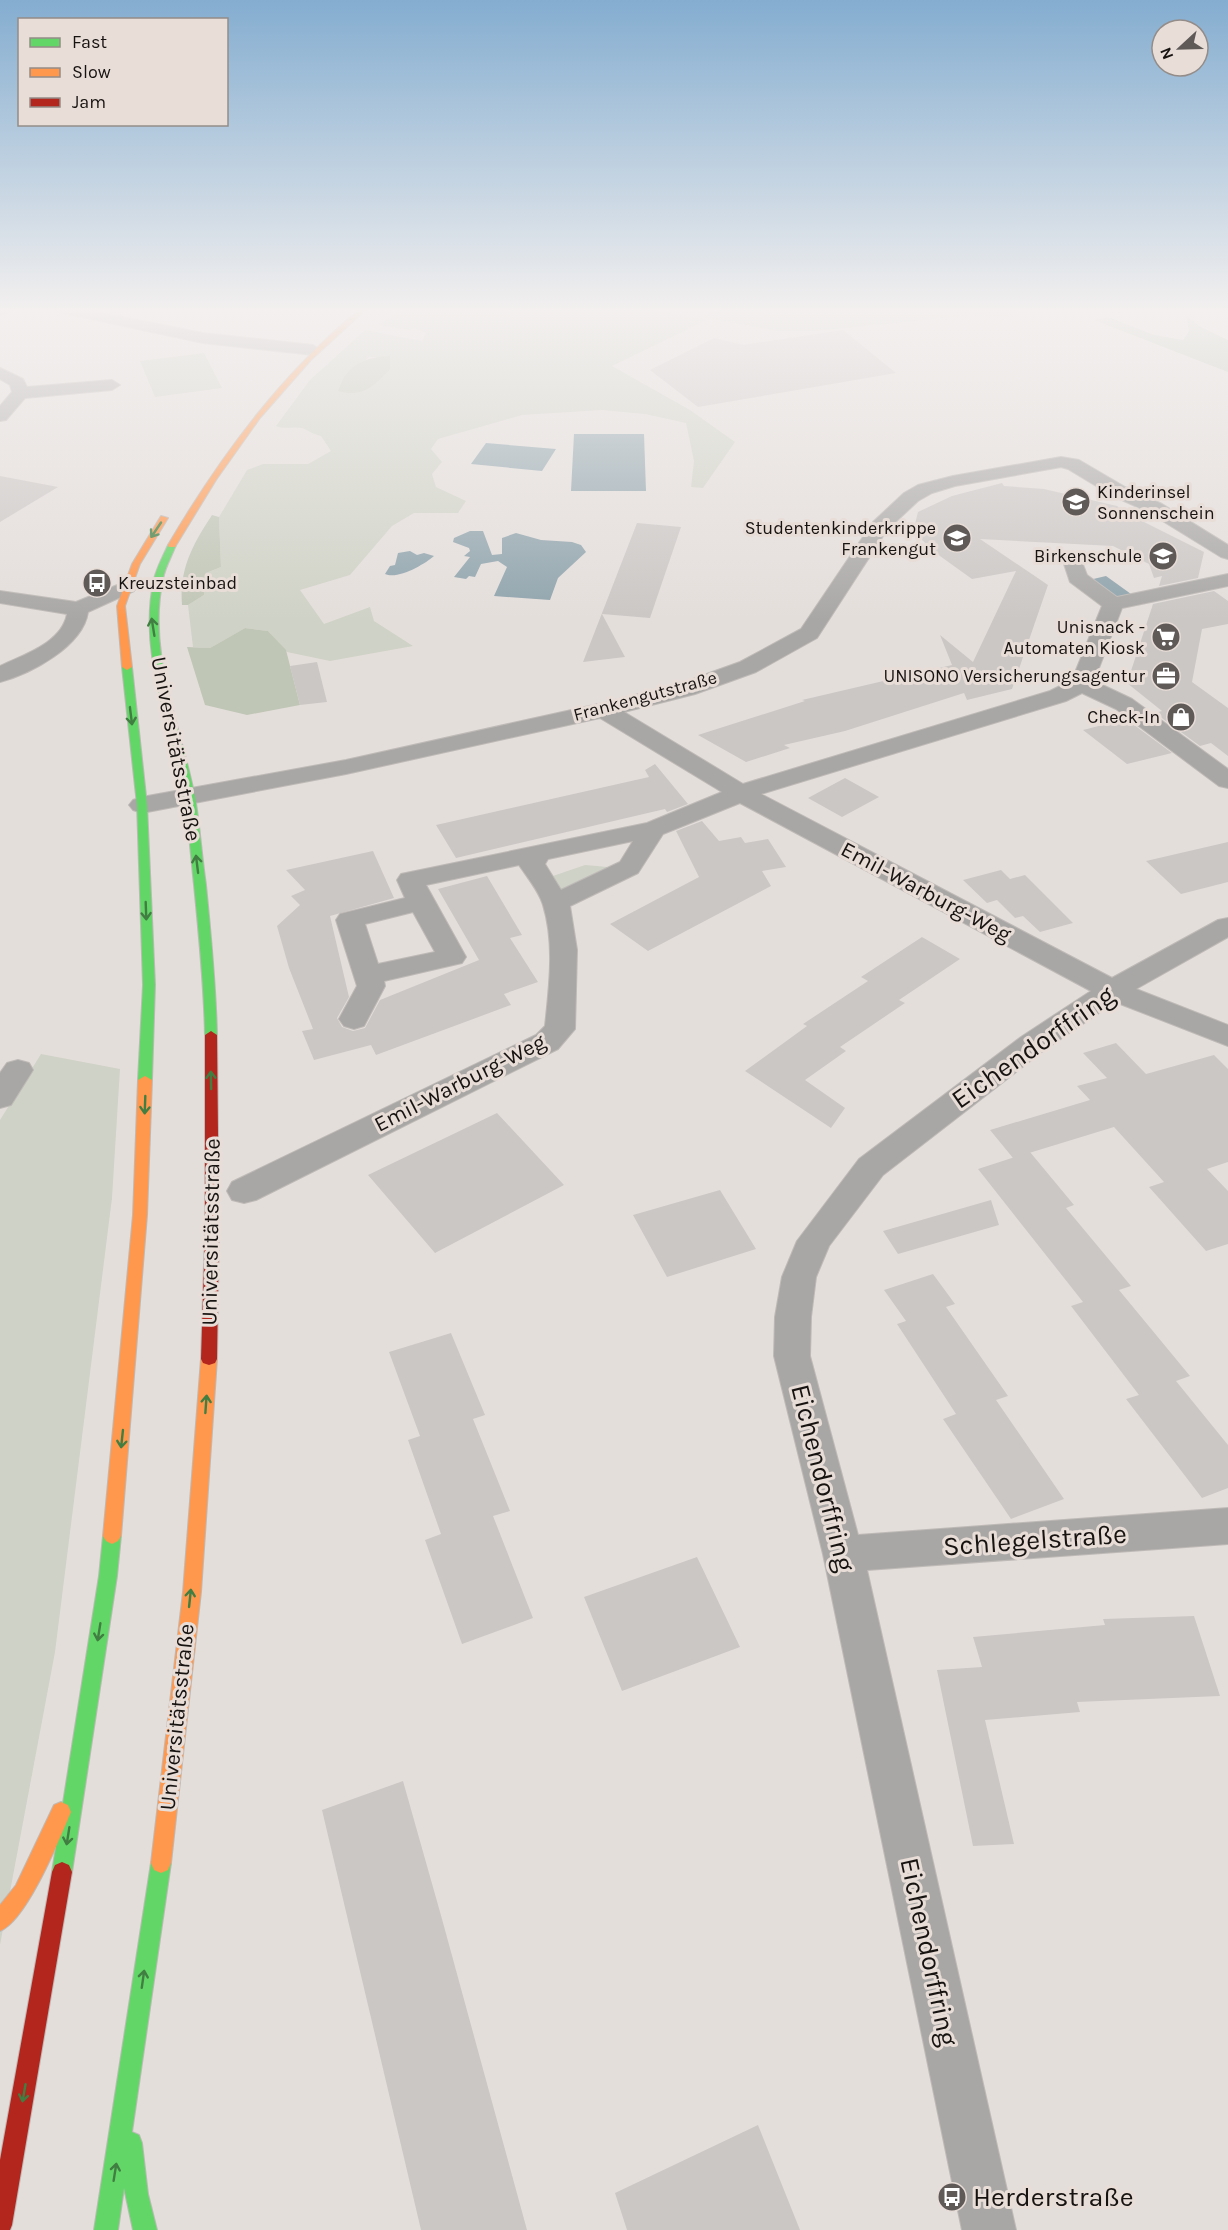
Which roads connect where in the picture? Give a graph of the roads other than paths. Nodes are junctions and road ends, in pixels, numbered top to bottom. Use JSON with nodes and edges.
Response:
{"nodes":[{"id":1,"x":262,"y":412,"type":"edge"},
{"id":2,"x":173,"y":504,"type":"dead end"},
{"id":3,"x":1228,"y":553,"type":"edge"},
{"id":4,"x":1073,"y":561,"type":"dead end"},
{"id":5,"x":1228,"y":580,"type":"edge"},
{"id":6,"x":127,"y":586,"type":"junction"},
{"id":7,"x":0,"y":597,"type":"edge"},
{"id":8,"x":1113,"y":604,"type":"junction"},
{"id":9,"x":78,"y":609,"type":"junction"},
{"id":10,"x":0,"y":675,"type":"edge"},
{"id":11,"x":1082,"y":684,"type":"junction"},
{"id":12,"x":603,"y":710,"type":"junction"},
{"id":13,"x":1228,"y":781,"type":"edge"},
{"id":14,"x":740,"y":793,"type":"junction"},
{"id":15,"x":189,"y":797,"type":"junction"},
{"id":16,"x":142,"y":805,"type":"junction"},
{"id":17,"x":654,"y":829,"type":"junction"},
{"id":18,"x":539,"y":852,"type":"junction"},
{"id":19,"x":421,"y":902,"type":"junction"},
{"id":20,"x":556,"y":903,"type":"junction"},
{"id":21,"x":1228,"y":926,"type":"edge"},
{"id":22,"x":368,"y":975,"type":"junction"},
{"id":23,"x":1112,"y":990,"type":"junction"},
{"id":24,"x":354,"y":1019,"type":"dead end"},
{"id":25,"x":1228,"y":1036,"type":"edge"},
{"id":26,"x":18,"y":1070,"type":"dead end"},
{"id":27,"x":0,"y":1097,"type":"edge"},
{"id":28,"x":244,"y":1191,"type":"dead end"},
{"id":29,"x":1228,"y":1526,"type":"edge"},
{"id":30,"x":843,"y":1554,"type":"junction"},
{"id":31,"x":77,"y":1778,"type":"junction"},
{"id":32,"x":0,"y":1921,"type":"edge"},
{"id":33,"x":127,"y":2104,"type":"junction"},
{"id":34,"x":0,"y":2224,"type":"edge"},
{"id":35,"x":106,"y":2230,"type":"edge"},
{"id":36,"x":145,"y":2230,"type":"edge"},
{"id":37,"x":989,"y":2230,"type":"edge"}],
"edges":[{"from":15,"to":1,"type":"main road","name":"Universitätsstraße","one_way":true},
{"from":2,"to":6,"type":"main road","name":"Universitätsstraße","one_way":true},
{"from":3,"to":12,"type":"street","name":"Frankengutstraße"},
{"from":4,"to":8,"type":"street"},
{"from":5,"to":8,"type":"street"},
{"from":6,"to":9,"type":"street"},
{"from":6,"to":16,"type":"main road","name":"Universitätsstraße","one_way":true},
{"from":7,"to":9,"type":"street"},
{"from":8,"to":11,"type":"street"},
{"from":9,"to":10,"type":"street"},
{"from":11,"to":13,"type":"street"},
{"from":11,"to":14,"type":"street"},
{"from":12,"to":14,"type":"street","name":"Emil-Warburg-Weg"},
{"from":12,"to":15,"type":"street","name":"Frankengutstraße"},
{"from":14,"to":17,"type":"street"},
{"from":14,"to":23,"type":"street","name":"Emil-Warburg-Weg"},
{"from":15,"to":16,"type":"street","name":"Frankengutstraße"},
{"from":33,"to":15,"type":"main road","name":"Universitätsstraße","one_way":true},
{"from":16,"to":31,"type":"main road","name":"Universitätsstraße","one_way":true},
{"from":17,"to":18,"type":"street"},
{"from":17,"to":20,"type":"street"},
{"from":18,"to":19,"type":"street"},
{"from":18,"to":20,"type":"street","name":"Emil-Warburg-Weg"},
{"from":19,"to":22,"type":"street"},
{"from":19,"to":22,"type":"street"},
{"from":20,"to":28,"type":"street","name":"Emil-Warburg-Weg"},
{"from":21,"to":23,"type":"street","name":"Eichendorffring"},
{"from":22,"to":24,"type":"street"},
{"from":23,"to":25,"type":"street","name":"Emil-Warburg-Weg"},
{"from":23,"to":30,"type":"street","name":"Eichendorffring"},
{"from":26,"to":27,"type":"street"},
{"from":29,"to":30,"type":"street","name":"Schlegelstraße"},
{"from":30,"to":37,"type":"street","name":"Eichendorffring"},
{"from":31,"to":32,"type":"main road"},
{"from":31,"to":34,"type":"main road","name":"Universitätsstraße","one_way":true},
{"from":35,"to":33,"type":"main road","name":"Universitätsstraße","one_way":true},
{"from":33,"to":36,"type":"main road"}]}
